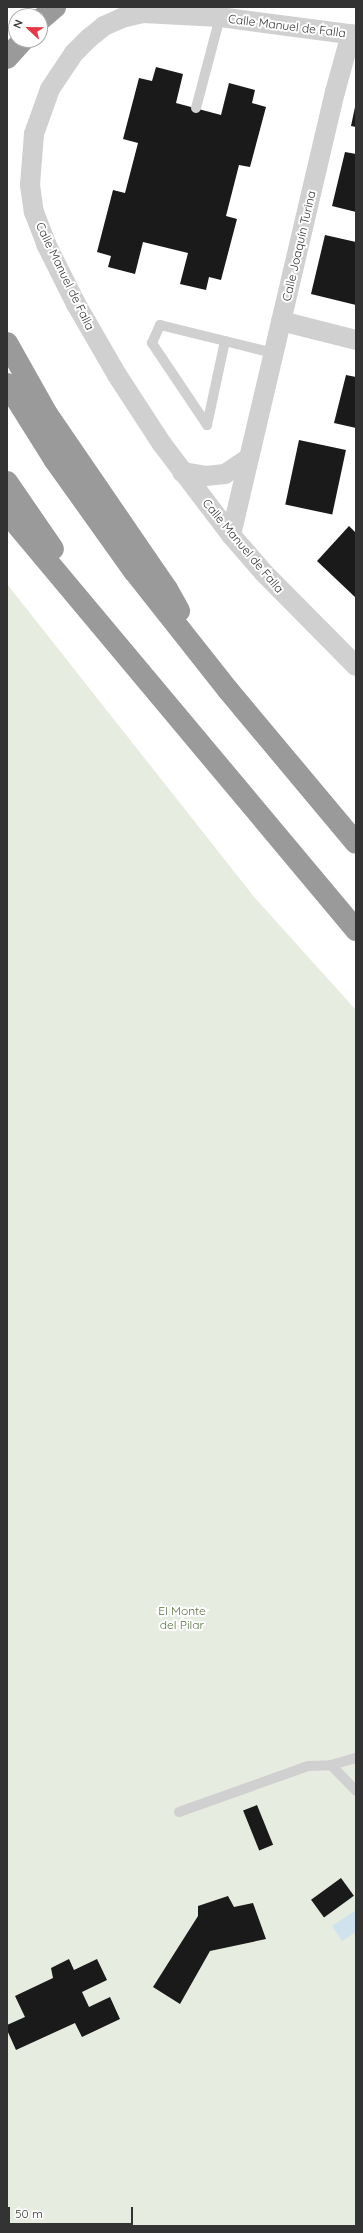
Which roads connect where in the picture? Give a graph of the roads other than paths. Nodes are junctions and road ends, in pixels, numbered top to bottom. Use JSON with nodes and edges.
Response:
{"nodes":[{"id":1,"x":220,"y":17,"type":"junction"},
{"id":2,"x":353,"y":35,"type":"edge"},
{"id":3,"x":16,"y":48,"type":"edge"},
{"id":4,"x":7,"y":58,"type":"edge"},
{"id":5,"x":196,"y":108,"type":"dead end"},
{"id":6,"x":281,"y":321,"type":"junction"},
{"id":7,"x":7,"y":329,"type":"edge"},
{"id":8,"x":356,"y":340,"type":"edge"},
{"id":9,"x":225,"y":341,"type":"junction"},
{"id":10,"x":7,"y":343,"type":"edge"},
{"id":11,"x":273,"y":354,"type":"junction"},
{"id":12,"x":7,"y":384,"type":"edge"},
{"id":13,"x":47,"y":414,"type":"junction"},
{"id":14,"x":249,"y":458,"type":"junction"},
{"id":15,"x":182,"y":472,"type":"junction"},
{"id":16,"x":7,"y":482,"type":"edge"},
{"id":17,"x":7,"y":513,"type":"edge"},
{"id":18,"x":231,"y":535,"type":"junction"},
{"id":19,"x":208,"y":665,"type":"junction"},
{"id":20,"x":356,"y":666,"type":"edge"},
{"id":21,"x":146,"y":680,"type":"junction"},
{"id":22,"x":356,"y":843,"type":"edge"},
{"id":23,"x":356,"y":930,"type":"edge"},
{"id":24,"x":356,"y":1758,"type":"edge"},
{"id":25,"x":331,"y":1765,"type":"junction"},
{"id":26,"x":356,"y":1790,"type":"edge"},
{"id":27,"x":178,"y":1812,"type":"dead end"}],
"edges":[{"from":1,"to":2,"type":"street","name":"Calle Manuel de Falla"},
{"from":1,"to":5,"type":"lane"},
{"from":1,"to":15,"type":"street","name":"Calle Manuel de Falla"},
{"from":2,"to":6,"type":"street","name":"Calle Joaquín Turina"},
{"from":3,"to":4,"type":"highway"},
{"from":6,"to":8,"type":"street"},
{"from":6,"to":11,"type":"street","name":"Calle Joaquín Turina"},
{"from":7,"to":13,"type":"highway"},
{"from":9,"to":9,"type":"lane"},
{"from":9,"to":11,"type":"lane"},
{"from":10,"to":13,"type":"highway"},
{"from":11,"to":14,"type":"street","name":"Calle Joaquín Turina"},
{"from":12,"to":19,"type":"highway"},
{"from":13,"to":19,"type":"highway"},
{"from":14,"to":15,"type":"street"},
{"from":14,"to":18,"type":"street","name":"Calle Joaquín Turina"},
{"from":15,"to":18,"type":"street","name":"Calle Manuel de Falla"},
{"from":16,"to":21,"type":"highway"},
{"from":17,"to":21,"type":"highway"},
{"from":18,"to":20,"type":"street","name":"Calle Manuel de Falla"},
{"from":19,"to":22,"type":"highway"},
{"from":21,"to":23,"type":"highway"},
{"from":24,"to":25,"type":"lane"},
{"from":25,"to":26,"type":"lane"},
{"from":25,"to":27,"type":"lane"}]}
